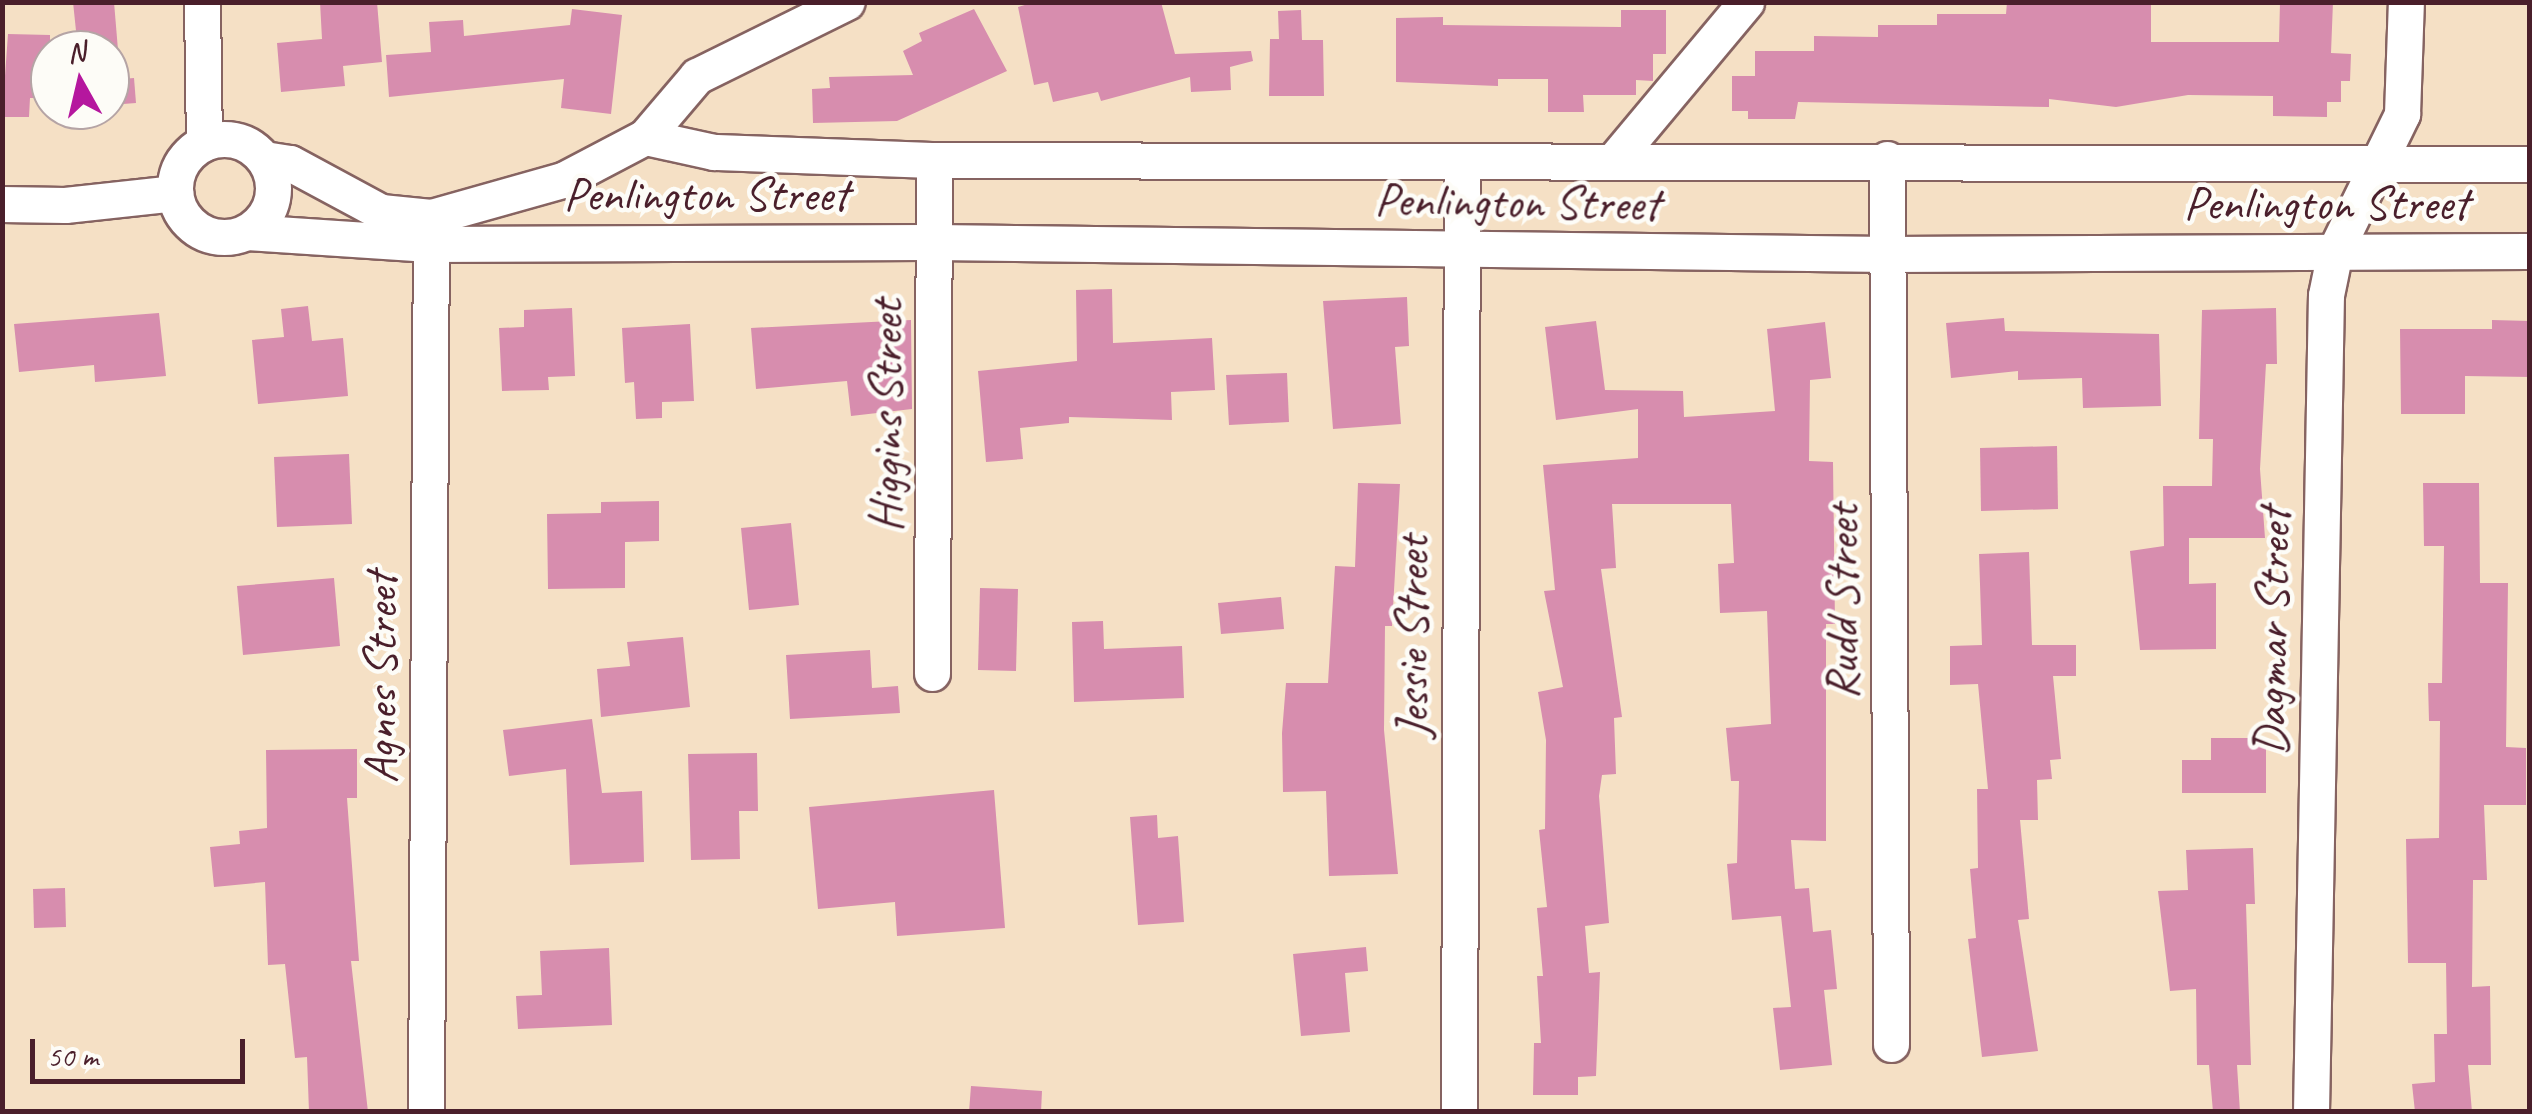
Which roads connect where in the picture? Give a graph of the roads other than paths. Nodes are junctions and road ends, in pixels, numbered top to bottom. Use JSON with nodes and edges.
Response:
{"nodes":[{"id":1,"x":202,"y":2,"type":"edge"},
{"id":2,"x":847,"y":2,"type":"edge"},
{"id":3,"x":1746,"y":2,"type":"edge"},
{"id":4,"x":2406,"y":2,"type":"edge"},
{"id":5,"x":645,"y":137,"type":"junction"},
{"id":6,"x":204,"y":143,"type":"junction"},
{"id":7,"x":264,"y":159,"type":"junction"},
{"id":8,"x":934,"y":160,"type":"junction"},
{"id":9,"x":1614,"y":160,"type":"junction"},
{"id":10,"x":1887,"y":160,"type":"junction"},
{"id":11,"x":1462,"y":162,"type":"junction"},
{"id":12,"x":2374,"y":163,"type":"junction"},
{"id":13,"x":2530,"y":164,"type":"edge"},
{"id":14,"x":563,"y":180,"type":"junction"},
{"id":15,"x":175,"y":193,"type":"junction"},
{"id":16,"x":2,"y":204,"type":"edge"},
{"id":17,"x":431,"y":230,"type":"junction"},
{"id":18,"x":246,"y":232,"type":"junction"},
{"id":19,"x":935,"y":242,"type":"junction"},
{"id":20,"x":503,"y":243,"type":"junction"},
{"id":21,"x":1461,"y":250,"type":"junction"},
{"id":22,"x":2530,"y":250,"type":"edge"},
{"id":23,"x":2335,"y":251,"type":"junction"},
{"id":24,"x":1888,"y":254,"type":"junction"},
{"id":25,"x":932,"y":673,"type":"dead end"},
{"id":26,"x":1891,"y":1044,"type":"dead end"},
{"id":27,"x":426,"y":1112,"type":"edge"},
{"id":28,"x":1459,"y":1112,"type":"edge"},
{"id":29,"x":2311,"y":1112,"type":"edge"}],
"edges":[{"from":1,"to":6,"type":"street"},
{"from":2,"to":5,"type":"street"},
{"from":3,"to":9,"type":"street"},
{"from":4,"to":12,"type":"street","name":"Dagmar Street"},
{"from":5,"to":8,"type":"street","name":"Penlington Street"},
{"from":5,"to":14,"type":"street","name":"Penlington Street"},
{"from":6,"to":7,"type":"street"},
{"from":6,"to":15,"type":"street"},
{"from":7,"to":17,"type":"street","name":"Penlington Street"},
{"from":7,"to":18,"type":"street"},
{"from":8,"to":11,"type":"street","name":"Penlington Street"},
{"from":8,"to":19,"type":"street","name":"Higgins Street"},
{"from":9,"to":10,"type":"street","name":"Penlington Street"},
{"from":9,"to":11,"type":"street","name":"Penlington Street"},
{"from":10,"to":12,"type":"street","name":"Penlington Street"},
{"from":10,"to":24,"type":"street","name":"Rudd Street"},
{"from":11,"to":21,"type":"street","name":"Jessie Street"},
{"from":12,"to":13,"type":"street","name":"Penlington Street"},
{"from":12,"to":23,"type":"street","name":"Dagmar Street"},
{"from":14,"to":17,"type":"street","name":"Penlington Street"},
{"from":14,"to":20,"type":"street","name":"Penlington Street"},
{"from":15,"to":16,"type":"street"},
{"from":15,"to":18,"type":"street"},
{"from":17,"to":18,"type":"street","name":"Penlington Street"},
{"from":17,"to":20,"type":"street","name":"Penlington Street"},
{"from":17,"to":27,"type":"street","name":"Agnes Street"},
{"from":19,"to":20,"type":"street","name":"Penlington Street"},
{"from":19,"to":21,"type":"street","name":"Penlington Street"},
{"from":19,"to":25,"type":"street","name":"Higgins Street"},
{"from":21,"to":24,"type":"street","name":"Penlington Street"},
{"from":21,"to":28,"type":"street","name":"Jessie Street"},
{"from":22,"to":23,"type":"street","name":"Penlington Street"},
{"from":23,"to":24,"type":"street","name":"Penlington Street"},
{"from":23,"to":29,"type":"street","name":"Dagmar Street"},
{"from":24,"to":26,"type":"street","name":"Rudd Street"}]}
